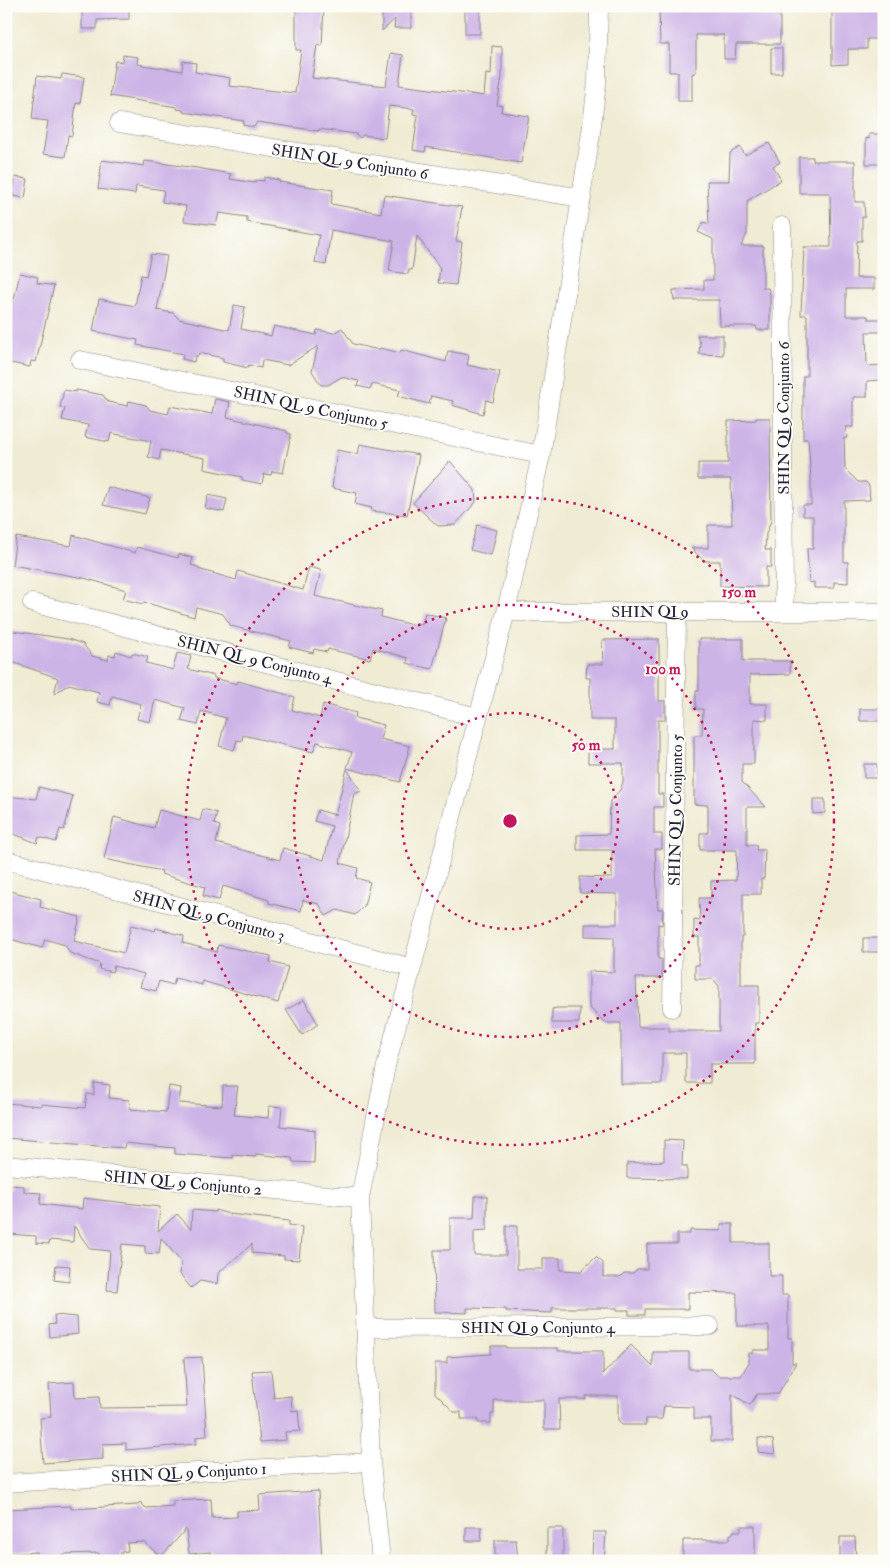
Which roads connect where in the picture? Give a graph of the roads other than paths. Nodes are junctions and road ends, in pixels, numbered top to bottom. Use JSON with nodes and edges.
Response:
{"nodes":[{"id":1,"x":599,"y":6,"type":"edge"},
{"id":2,"x":118,"y":123,"type":"dead end"},
{"id":3,"x":582,"y":198,"type":"junction"},
{"id":4,"x":782,"y":226,"type":"dead end"},
{"id":5,"x":80,"y":360,"type":"dead end"},
{"id":6,"x":541,"y":455,"type":"junction"},
{"id":7,"x":32,"y":603,"type":"dead end"},
{"id":8,"x":677,"y":611,"type":"junction"},
{"id":9,"x":784,"y":611,"type":"junction"},
{"id":10,"x":506,"y":612,"type":"junction"},
{"id":11,"x":884,"y":612,"type":"edge"},
{"id":12,"x":477,"y":717,"type":"junction"},
{"id":13,"x":6,"y":860,"type":"edge"},
{"id":14,"x":412,"y":968,"type":"junction"},
{"id":15,"x":672,"y":1008,"type":"dead end"},
{"id":16,"x":6,"y":1165,"type":"edge"},
{"id":17,"x":360,"y":1198,"type":"junction"},
{"id":18,"x":710,"y":1326,"type":"dead end"},
{"id":19,"x":366,"y":1328,"type":"junction"},
{"id":20,"x":371,"y":1462,"type":"junction"},
{"id":21,"x":6,"y":1482,"type":"edge"},
{"id":22,"x":381,"y":1561,"type":"edge"}],
"edges":[{"from":1,"to":3,"type":"street"},
{"from":2,"to":3,"type":"street","name":"SHIN QL 9 Conjunto 6"},
{"from":3,"to":6,"type":"street"},
{"from":4,"to":9,"type":"street","name":"SHIN QI 9 Conjunto 6"},
{"from":5,"to":6,"type":"street","name":"SHIN QL 9 Conjunto 5"},
{"from":6,"to":10,"type":"street"},
{"from":7,"to":12,"type":"street","name":"SHIN QL 9 Conjunto 4"},
{"from":8,"to":9,"type":"street","name":"SHIN QI 9"},
{"from":8,"to":10,"type":"street","name":"SHIN QI 9"},
{"from":8,"to":15,"type":"street","name":"SHIN QI 9 Conjunto 5"},
{"from":9,"to":11,"type":"street","name":"SHIN QI 9"},
{"from":10,"to":12,"type":"street"},
{"from":12,"to":14,"type":"street"},
{"from":13,"to":14,"type":"street","name":"SHIN QL 9 Conjunto 3"},
{"from":14,"to":17,"type":"street"},
{"from":16,"to":17,"type":"street","name":"SHIN QL 9 Conjunto 2"},
{"from":17,"to":19,"type":"street"},
{"from":18,"to":19,"type":"street","name":"SHIN QI 9 Conjunto 4"},
{"from":19,"to":20,"type":"street"},
{"from":20,"to":21,"type":"street","name":"SHIN QL 9 Conjunto 1"},
{"from":20,"to":22,"type":"street"}]}
